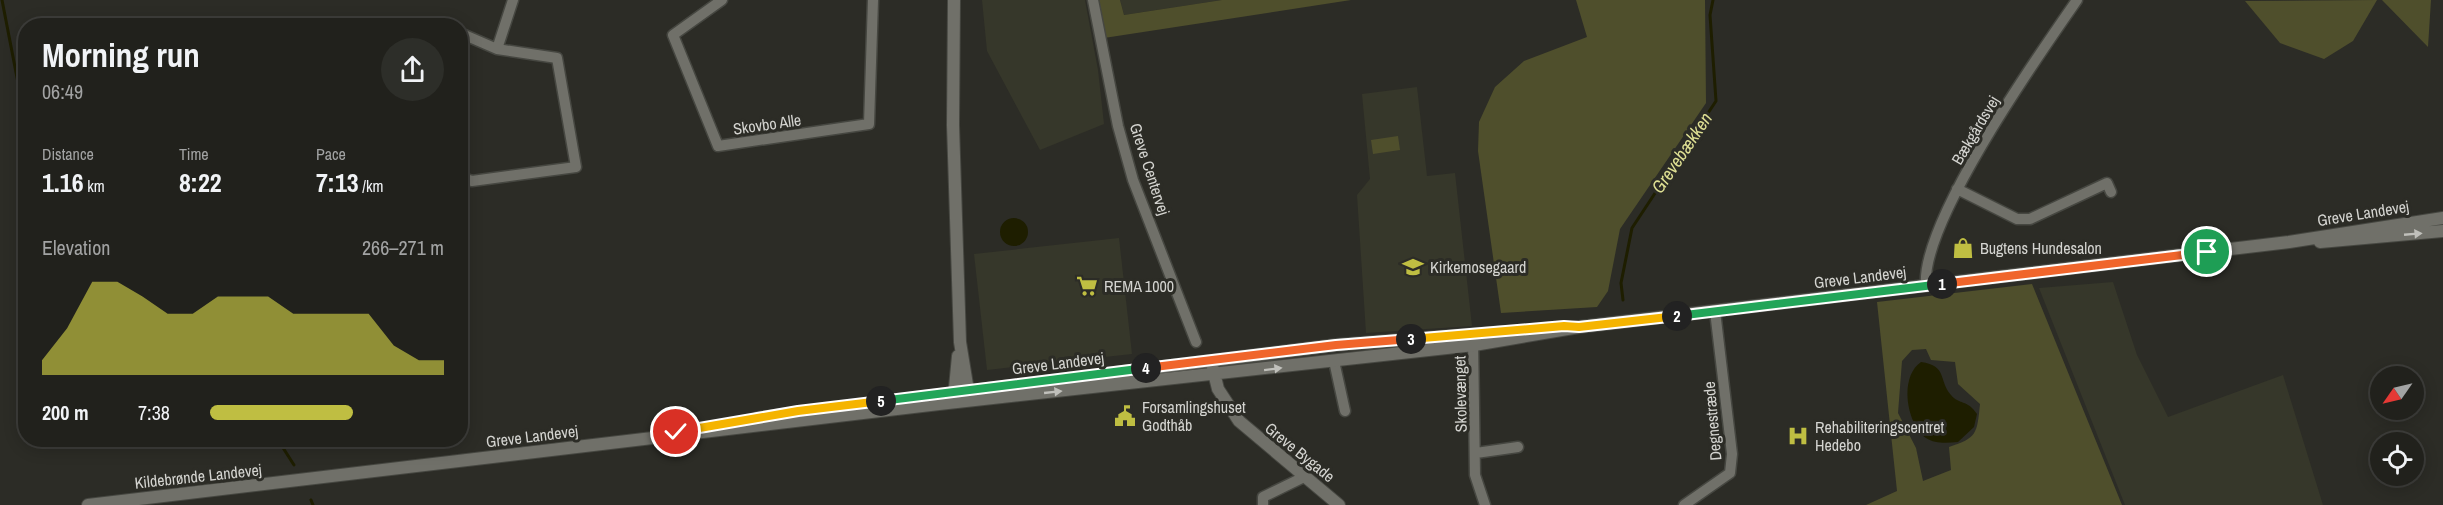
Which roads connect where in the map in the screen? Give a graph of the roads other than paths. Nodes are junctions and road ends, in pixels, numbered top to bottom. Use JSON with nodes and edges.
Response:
{"nodes":[{"id":1,"x":513,"y":0,"type":"edge"},
{"id":2,"x":873,"y":0,"type":"edge"},
{"id":3,"x":954,"y":0,"type":"edge"},
{"id":4,"x":1093,"y":0,"type":"edge"},
{"id":5,"x":2077,"y":0,"type":"edge"},
{"id":6,"x":718,"y":2,"type":"edge"},
{"id":7,"x":468,"y":36,"type":"edge"},
{"id":8,"x":497,"y":49,"type":"junction"},
{"id":9,"x":468,"y":180,"type":"edge"},
{"id":10,"x":1958,"y":189,"type":"junction"},
{"id":11,"x":2111,"y":192,"type":"dead end"},
{"id":12,"x":2443,"y":218,"type":"edge"},
{"id":13,"x":2443,"y":231,"type":"edge"},
{"id":14,"x":2289,"y":242,"type":"junction"},
{"id":15,"x":1926,"y":286,"type":"junction"},
{"id":16,"x":1715,"y":311,"type":"junction"},
{"id":17,"x":1473,"y":340,"type":"junction"},
{"id":18,"x":960,"y":342,"type":"junction"},
{"id":19,"x":1196,"y":342,"type":"dead end"},
{"id":20,"x":1210,"y":360,"type":"junction"},
{"id":21,"x":1334,"y":361,"type":"junction"},
{"id":22,"x":1215,"y":376,"type":"junction"},
{"id":23,"x":969,"y":396,"type":"junction"},
{"id":24,"x":954,"y":398,"type":"junction"},
{"id":25,"x":1345,"y":411,"type":"dead end"},
{"id":26,"x":1518,"y":447,"type":"dead end"},
{"id":27,"x":1476,"y":453,"type":"junction"},
{"id":28,"x":1304,"y":477,"type":"junction"},
{"id":29,"x":310,"y":479,"type":"joint"},
{"id":30,"x":88,"y":505,"type":"edge"},
{"id":31,"x":1263,"y":505,"type":"edge"},
{"id":32,"x":1340,"y":505,"type":"edge"},
{"id":33,"x":1485,"y":505,"type":"edge"},
{"id":34,"x":1684,"y":505,"type":"edge"}],
"edges":[{"from":1,"to":8,"type":"street"},
{"from":2,"to":6,"type":"street","name":"Skovbo Alle"},
{"from":3,"to":18,"type":"street"},
{"from":4,"to":19,"type":"street","name":"Greve Centervej"},
{"from":5,"to":10,"type":"street","name":"Bækgårdsvej"},
{"from":7,"to":8,"type":"street"},
{"from":8,"to":9,"type":"street"},
{"from":10,"to":11,"type":"street"},
{"from":10,"to":15,"type":"street","name":"Bækgårdsvej"},
{"from":12,"to":14,"type":"street","name":"Greve Landevej"},
{"from":14,"to":13,"type":"street","name":"Greve Landevej","one_way":true},
{"from":14,"to":15,"type":"street","name":"Greve Landevej"},
{"from":15,"to":16,"type":"street","name":"Greve Landevej"},
{"from":16,"to":17,"type":"street","name":"Greve Landevej"},
{"from":16,"to":34,"type":"street","name":"Degnestræde"},
{"from":17,"to":20,"type":"street","name":"Greve Landevej"},
{"from":17,"to":21,"type":"street","name":"Greve Landevej"},
{"from":17,"to":27,"type":"street","name":"Skolevænget"},
{"from":18,"to":23,"type":"street"},
{"from":18,"to":24,"type":"street"},
{"from":20,"to":22,"type":"street","name":"Greve Bygade"},
{"from":20,"to":23,"type":"street","name":"Greve Landevej"},
{"from":22,"to":21,"type":"street","name":"Greve Landevej","one_way":true},
{"from":21,"to":25,"type":"street"},
{"from":23,"to":22,"type":"street","name":"Greve Landevej","one_way":true},
{"from":22,"to":28,"type":"street","name":"Greve Bygade"},
{"from":23,"to":24,"type":"street","name":"Greve Landevej"},
{"from":24,"to":29,"type":"street","name":"Greve Landevej"},
{"from":26,"to":27,"type":"street","name":"Skolevænget"},
{"from":27,"to":33,"type":"street","name":"Skolevænget"},
{"from":28,"to":31,"type":"street"},
{"from":28,"to":32,"type":"street","name":"Greve Bygade"},
{"from":29,"to":30,"type":"street","name":"Kildebrønde Landevej"}]}
